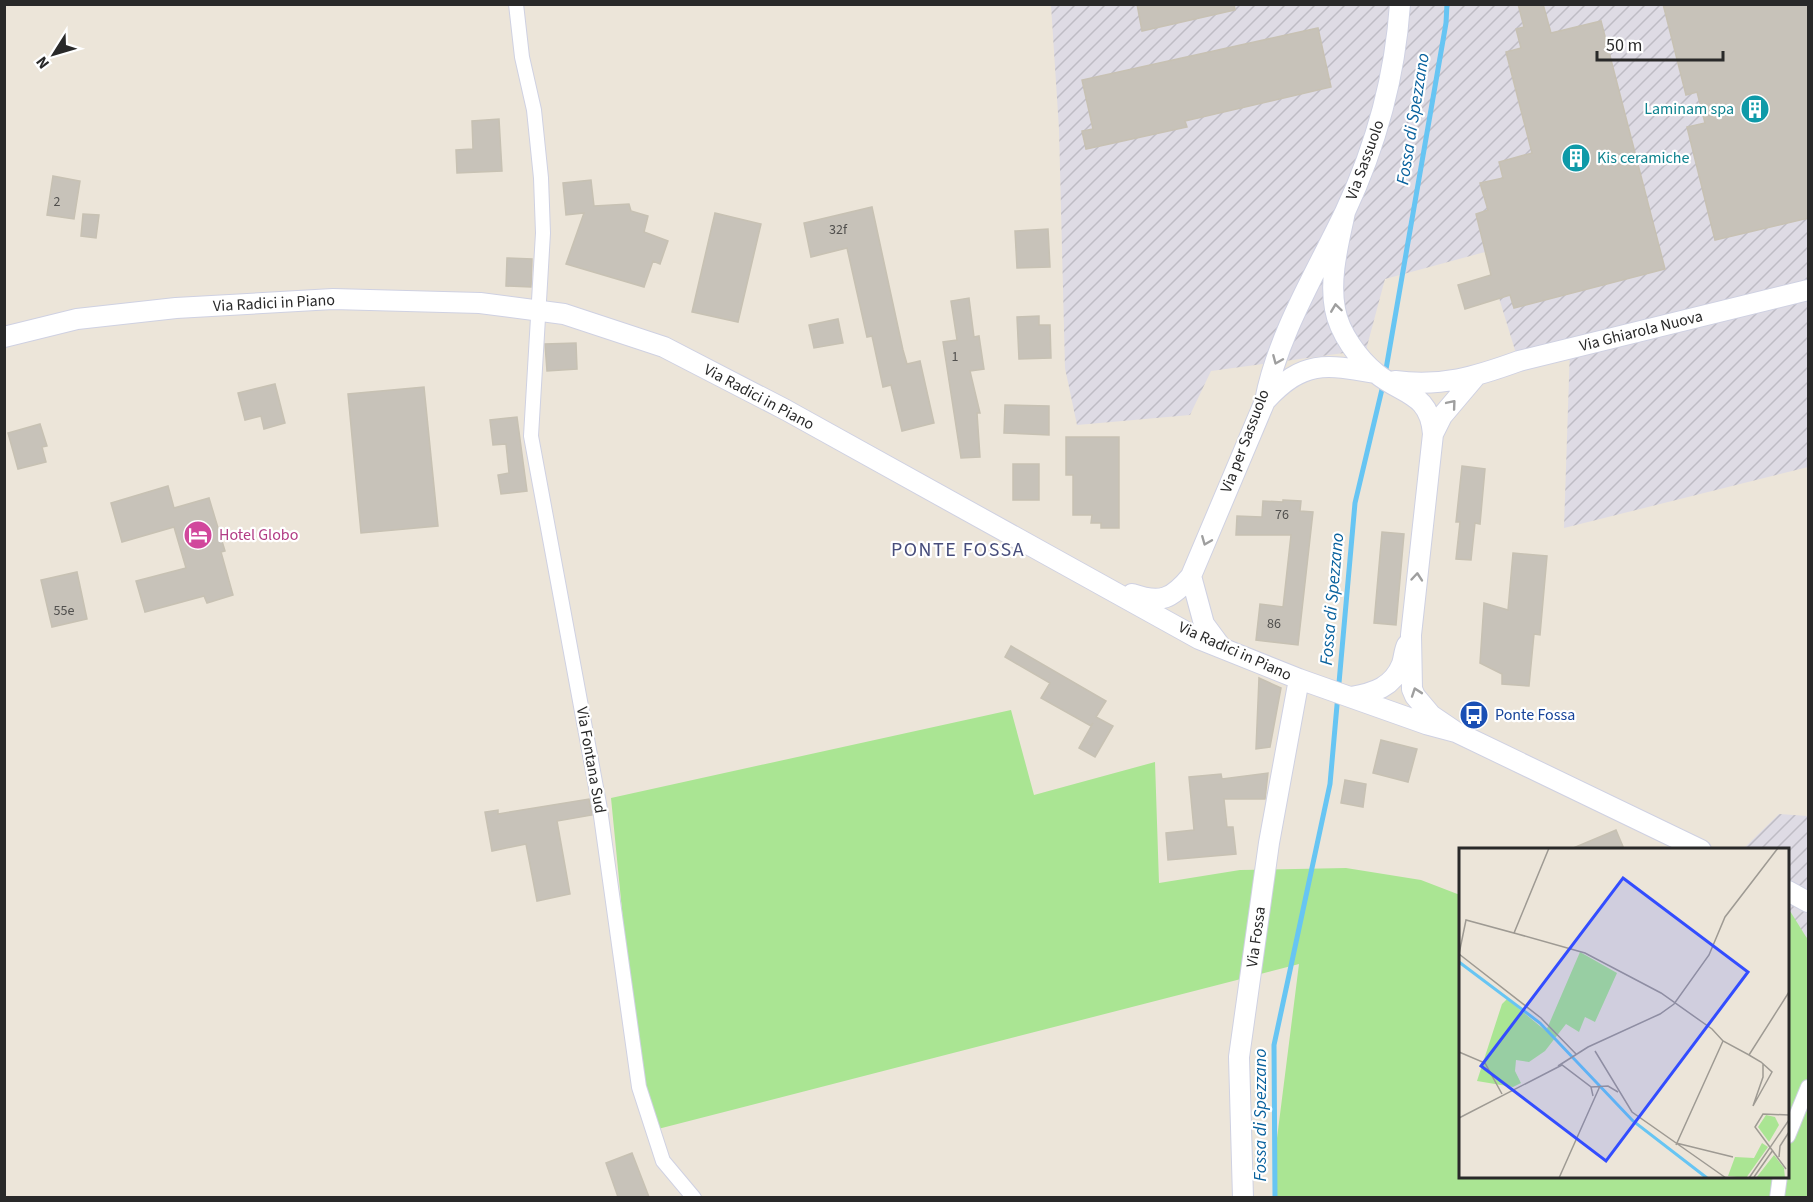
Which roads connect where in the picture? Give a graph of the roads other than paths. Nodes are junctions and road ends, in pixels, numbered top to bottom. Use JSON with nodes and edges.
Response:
{"nodes":[{"id":1,"x":516,"y":4,"type":"edge"},
{"id":2,"x":1400,"y":4,"type":"edge"},
{"id":3,"x":1345,"y":212,"type":"junction"},
{"id":4,"x":1809,"y":290,"type":"edge"},
{"id":5,"x":1300,"y":306,"type":"joint"},
{"id":6,"x":537,"y":310,"type":"junction"},
{"id":7,"x":4,"y":337,"type":"edge"},
{"id":8,"x":1370,"y":371,"type":"junction"},
{"id":9,"x":1475,"y":377,"type":"junction"},
{"id":10,"x":1413,"y":388,"type":"junction"},
{"id":11,"x":1265,"y":401,"type":"junction"},
{"id":12,"x":1433,"y":434,"type":"junction"},
{"id":13,"x":1191,"y":576,"type":"junction"},
{"id":14,"x":1104,"y":584,"type":"junction"},
{"id":15,"x":1411,"y":635,"type":"junction"},
{"id":16,"x":1222,"y":648,"type":"junction"},
{"id":17,"x":1299,"y":679,"type":"junction"},
{"id":18,"x":1361,"y":698,"type":"junction"},
{"id":19,"x":1456,"y":732,"type":"junction"},
{"id":20,"x":1699,"y":848,"type":"edge"},
{"id":21,"x":1809,"y":1087,"type":"edge"},
{"id":22,"x":1789,"y":1134,"type":"edge"},
{"id":23,"x":1780,"y":1178,"type":"edge"},
{"id":24,"x":694,"y":1197,"type":"edge"},
{"id":25,"x":1243,"y":1197,"type":"edge"},
{"id":26,"x":1777,"y":1197,"type":"edge"}],
"edges":[{"from":1,"to":6,"type":"street","name":"Via Fontana Sud"},
{"from":2,"to":3,"type":"street","name":"Via Sassuolo"},
{"from":3,"to":5,"type":"street","name":"Via Sassuolo"},
{"from":8,"to":3,"type":"street","one_way":true},
{"from":4,"to":9,"type":"street","name":"Via Ghiarola Nuova"},
{"from":5,"to":11,"type":"street","name":"Via per Sassuolo","one_way":true},
{"from":6,"to":7,"type":"street","name":"Via Radici in Piano"},
{"from":6,"to":14,"type":"street","name":"Via Radici in Piano"},
{"from":6,"to":24,"type":"street","name":"Via Fontana Sud"},
{"from":8,"to":10,"type":"street","name":"Via Ghiarola Nuova"},
{"from":8,"to":11,"type":"street","name":"Via Ghiarola Nuova"},
{"from":9,"to":10,"type":"street","name":"Via Ghiarola Nuova"},
{"from":12,"to":9,"type":"street","one_way":true},
{"from":10,"to":12,"type":"street"},
{"from":11,"to":13,"type":"street","name":"Via per Sassuolo","one_way":true},
{"from":15,"to":12,"type":"street","one_way":true},
{"from":13,"to":14,"type":"street"},
{"from":13,"to":16,"type":"street"},
{"from":14,"to":16,"type":"street","name":"Via Radici in Piano"},
{"from":15,"to":18,"type":"street"},
{"from":19,"to":15,"type":"street","one_way":true},
{"from":16,"to":17,"type":"street","name":"Via Radici in Piano"},
{"from":17,"to":18,"type":"street","name":"Via Radici in Piano"},
{"from":17,"to":25,"type":"street","name":"Via Fossa"},
{"from":18,"to":19,"type":"street","name":"Via Radici in Piano"},
{"from":19,"to":20,"type":"street"},
{"from":21,"to":22,"type":"street"},
{"from":23,"to":26,"type":"street"}]}
